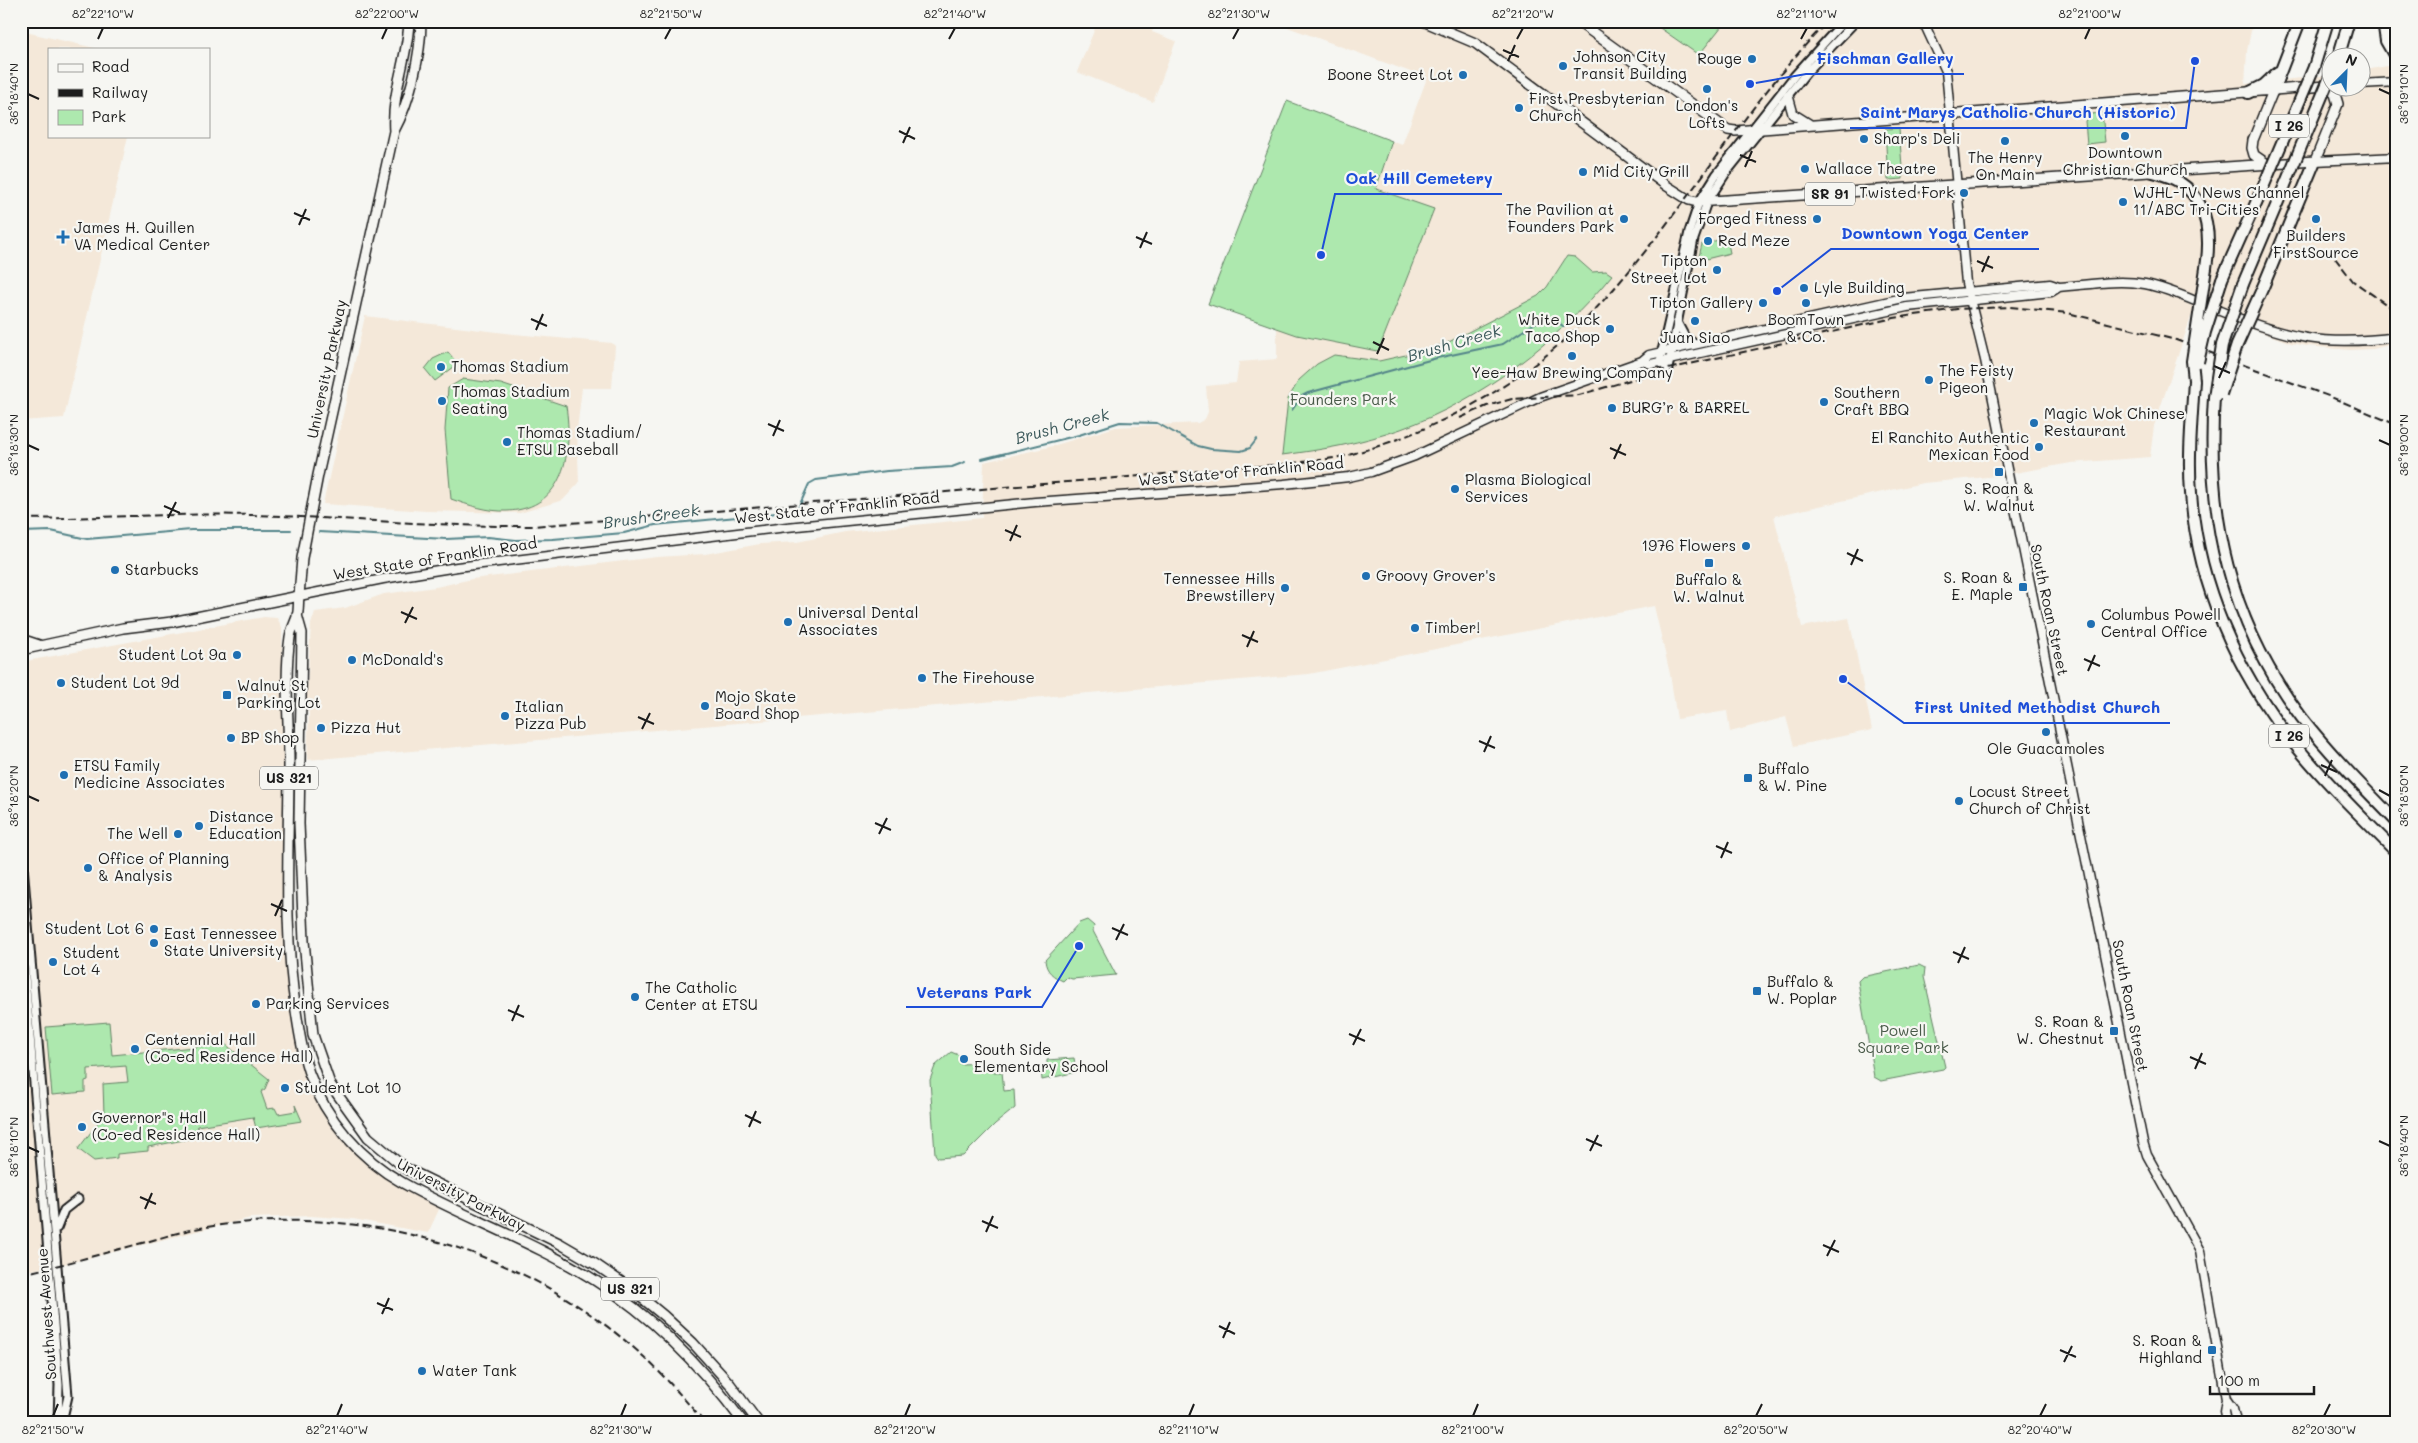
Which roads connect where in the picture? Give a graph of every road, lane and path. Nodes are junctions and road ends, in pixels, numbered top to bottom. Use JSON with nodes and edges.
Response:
{"nodes":[{"id":1,"x":408,"y":21,"type":"edge"},
{"id":2,"x":421,"y":21,"type":"edge"},
{"id":3,"x":1423,"y":21,"type":"edge"},
{"id":4,"x":1577,"y":21,"type":"edge"},
{"id":5,"x":1844,"y":21,"type":"edge"},
{"id":6,"x":1856,"y":21,"type":"edge"},
{"id":7,"x":1923,"y":21,"type":"edge"},
{"id":8,"x":2300,"y":21,"type":"edge"},
{"id":9,"x":2328,"y":21,"type":"edge"},
{"id":10,"x":2349,"y":21,"type":"edge"},
{"id":11,"x":2383,"y":21,"type":"edge"},
{"id":12,"x":2341,"y":48,"type":"edge"},
{"id":13,"x":2397,"y":60,"type":"edge"},
{"id":14,"x":2282,"y":67,"type":"junction"},
{"id":15,"x":2397,"y":82,"type":"edge"},
{"id":16,"x":2370,"y":83,"type":"edge"},
{"id":17,"x":2320,"y":84,"type":"edge"},
{"id":18,"x":2273,"y":90,"type":"junction"},
{"id":19,"x":2248,"y":93,"type":"junction"},
{"id":20,"x":1788,"y":96,"type":"junction"},
{"id":21,"x":2323,"y":98,"type":"edge"},
{"id":22,"x":2336,"y":98,"type":"edge"},
{"id":23,"x":1950,"y":115,"type":"junction"},
{"id":24,"x":1812,"y":126,"type":"junction"},
{"id":25,"x":1756,"y":130,"type":"junction"},
{"id":26,"x":394,"y":131,"type":"junction"},
{"id":27,"x":2397,"y":156,"type":"edge"},
{"id":28,"x":2315,"y":161,"type":"junction"},
{"id":29,"x":2267,"y":164,"type":"junction"},
{"id":30,"x":2150,"y":171,"type":"junction"},
{"id":31,"x":1957,"y":184,"type":"junction"},
{"id":32,"x":1703,"y":202,"type":"junction"},
{"id":33,"x":2058,"y":287,"type":"junction"},
{"id":34,"x":1968,"y":290,"type":"junction"},
{"id":35,"x":1971,"y":300,"type":"junction"},
{"id":36,"x":1677,"y":322,"type":"junction"},
{"id":37,"x":2397,"y":337,"type":"edge"},
{"id":38,"x":1695,"y":344,"type":"junction"},
{"id":39,"x":1672,"y":349,"type":"junction"},
{"id":40,"x":1662,"y":351,"type":"junction"},
{"id":41,"x":1671,"y":360,"type":"junction"},
{"id":42,"x":1642,"y":361,"type":"junction"},
{"id":43,"x":1660,"y":362,"type":"junction"},
{"id":44,"x":2194,"y":380,"type":"junction"},
{"id":45,"x":2218,"y":395,"type":"junction"},
{"id":46,"x":299,"y":596,"type":"junction"},
{"id":47,"x":297,"y":615,"type":"junction"},
{"id":48,"x":21,"y":640,"type":"edge"},
{"id":49,"x":39,"y":645,"type":"junction"},
{"id":50,"x":21,"y":650,"type":"edge"},
{"id":51,"x":2397,"y":822,"type":"edge"},
{"id":52,"x":21,"y":842,"type":"edge"},
{"id":53,"x":2397,"y":853,"type":"edge"},
{"id":54,"x":21,"y":926,"type":"edge"},
{"id":55,"x":304,"y":941,"type":"junction"},
{"id":56,"x":289,"y":943,"type":"junction"},
{"id":57,"x":316,"y":1049,"type":"junction"},
{"id":58,"x":302,"y":1051,"type":"junction"},
{"id":59,"x":368,"y":1137,"type":"junction"},
{"id":60,"x":357,"y":1148,"type":"junction"},
{"id":61,"x":78,"y":1199,"type":"dead end"},
{"id":62,"x":48,"y":1204,"type":"junction"},
{"id":63,"x":524,"y":1225,"type":"junction"},
{"id":64,"x":55,"y":1235,"type":"junction"},
{"id":65,"x":517,"y":1240,"type":"junction"},
{"id":66,"x":2226,"y":1399,"type":"junction"},
{"id":67,"x":58,"y":1422,"type":"edge"},
{"id":68,"x":62,"y":1422,"type":"edge"},
{"id":69,"x":744,"y":1422,"type":"edge"},
{"id":70,"x":758,"y":1422,"type":"edge"},
{"id":71,"x":2226,"y":1422,"type":"edge"},
{"id":72,"x":2236,"y":1422,"type":"edge"}],
"edges":[{"from":1,"to":26,"type":"main road","name":"University Parkway"},
{"from":2,"to":26,"type":"main road","name":"University Parkway"},
{"from":3,"to":32,"type":"main road","number":"SR 91"},
{"from":4,"to":25,"type":"main road"},
{"from":5,"to":25,"type":"street"},
{"from":6,"to":20,"type":"street"},
{"from":7,"to":23,"type":"main road","name":"South Roan Street"},
{"from":8,"to":14,"type":"highway"},
{"from":9,"to":44,"type":"highway","number":"I 26","bridge":true},
{"from":10,"to":12,"type":"highway"},
{"from":11,"to":13,"type":"highway"},
{"from":14,"to":18,"type":"highway"},
{"from":14,"to":19,"type":"highway"},
{"from":15,"to":16,"type":"main road"},
{"from":17,"to":18,"type":"main road"},
{"from":18,"to":19,"type":"main road"},
{"from":18,"to":29,"type":"main road"},
{"from":19,"to":23,"type":"main road"},
{"from":20,"to":24,"type":"main road"},
{"from":20,"to":25,"type":"street"},
{"from":21,"to":45,"type":"highway","number":"I 26","bridge":true},
{"from":22,"to":28,"type":"main road"},
{"from":23,"to":24,"type":"main road"},
{"from":23,"to":31,"type":"main road","name":"South Roan Street"},
{"from":24,"to":25,"type":"main road"},
{"from":25,"to":32,"type":"street"},
{"from":26,"to":46,"type":"main road","name":"University Parkway"},
{"from":27,"to":28,"type":"main road","number":"SR 91"},
{"from":28,"to":29,"type":"main road","number":"SR 91"},
{"from":28,"to":45,"type":"highway","bridge":true},
{"from":29,"to":30,"type":"main road","number":"SR 91"},
{"from":30,"to":31,"type":"main road","number":"SR 91"},
{"from":30,"to":44,"type":"highway","bridge":true},
{"from":31,"to":32,"type":"main road","number":"SR 91"},
{"from":31,"to":34,"type":"main road","name":"South Roan Street"},
{"from":32,"to":36,"type":"street"},
{"from":32,"to":40,"type":"street"},
{"from":33,"to":34,"type":"main road","name":"West State of Franklin Road"},
{"from":33,"to":35,"type":"main road","name":"West State of Franklin Road"},
{"from":33,"to":37,"type":"main road"},
{"from":34,"to":35,"type":"main road","name":"South Roan Street"},
{"from":34,"to":38,"type":"main road","name":"West State of Franklin Road"},
{"from":35,"to":41,"type":"main road","name":"West State of Franklin Road"},
{"from":35,"to":66,"type":"main road","name":"South Roan Street"},
{"from":36,"to":38,"type":"street"},
{"from":36,"to":39,"type":"street"},
{"from":38,"to":39,"type":"main road","name":"West State of Franklin Road"},
{"from":39,"to":40,"type":"main road","name":"West State of Franklin Road"},
{"from":39,"to":41,"type":"street"},
{"from":40,"to":42,"type":"main road","name":"West State of Franklin Road"},
{"from":40,"to":43,"type":"street"},
{"from":41,"to":43,"type":"main road","name":"West State of Franklin Road"},
{"from":42,"to":43,"type":"main road","name":"West State of Franklin Road"},
{"from":42,"to":46,"type":"main road","name":"West State of Franklin Road"},
{"from":44,"to":53,"type":"highway","number":"I 26"},
{"from":45,"to":51,"type":"highway","number":"I 26"},
{"from":46,"to":47,"type":"main road","name":"University Parkway","number":"US 321"},
{"from":46,"to":49,"type":"main road","name":"West State of Franklin Road"},
{"from":47,"to":55,"type":"main road","name":"University Parkway","number":"US 321"},
{"from":47,"to":56,"type":"main road","name":"University Parkway","number":"US 321"},
{"from":48,"to":49,"type":"main road"},
{"from":49,"to":50,"type":"main road","name":"West State of Franklin Road"},
{"from":52,"to":62,"type":"street"},
{"from":54,"to":62,"type":"street"},
{"from":55,"to":56,"type":"main road"},
{"from":55,"to":57,"type":"main road","name":"University Parkway","number":"US 321"},
{"from":56,"to":58,"type":"main road","name":"University Parkway","number":"US 321"},
{"from":57,"to":58,"type":"main road"},
{"from":57,"to":59,"type":"main road","name":"University Parkway","number":"US 321"},
{"from":58,"to":60,"type":"main road","name":"University Parkway","number":"US 321"},
{"from":59,"to":60,"type":"main road"},
{"from":59,"to":63,"type":"main road","name":"University Parkway","number":"US 321"},
{"from":60,"to":65,"type":"main road","name":"University Parkway","number":"US 321"},
{"from":61,"to":64,"type":"street"},
{"from":62,"to":64,"type":"street","name":"Southwest Avenue"},
{"from":62,"to":67,"type":"street","name":"Southwest Avenue"},
{"from":63,"to":65,"type":"main road"},
{"from":63,"to":70,"type":"main road","name":"University Parkway","number":"US 321"},
{"from":64,"to":68,"type":"street","name":"Southwest Avenue"},
{"from":65,"to":69,"type":"main road","name":"University Parkway","number":"US 321"},
{"from":66,"to":71,"type":"main road","name":"South Roan Street"},
{"from":66,"to":72,"type":"main road","name":"South Roan Street"}]}
